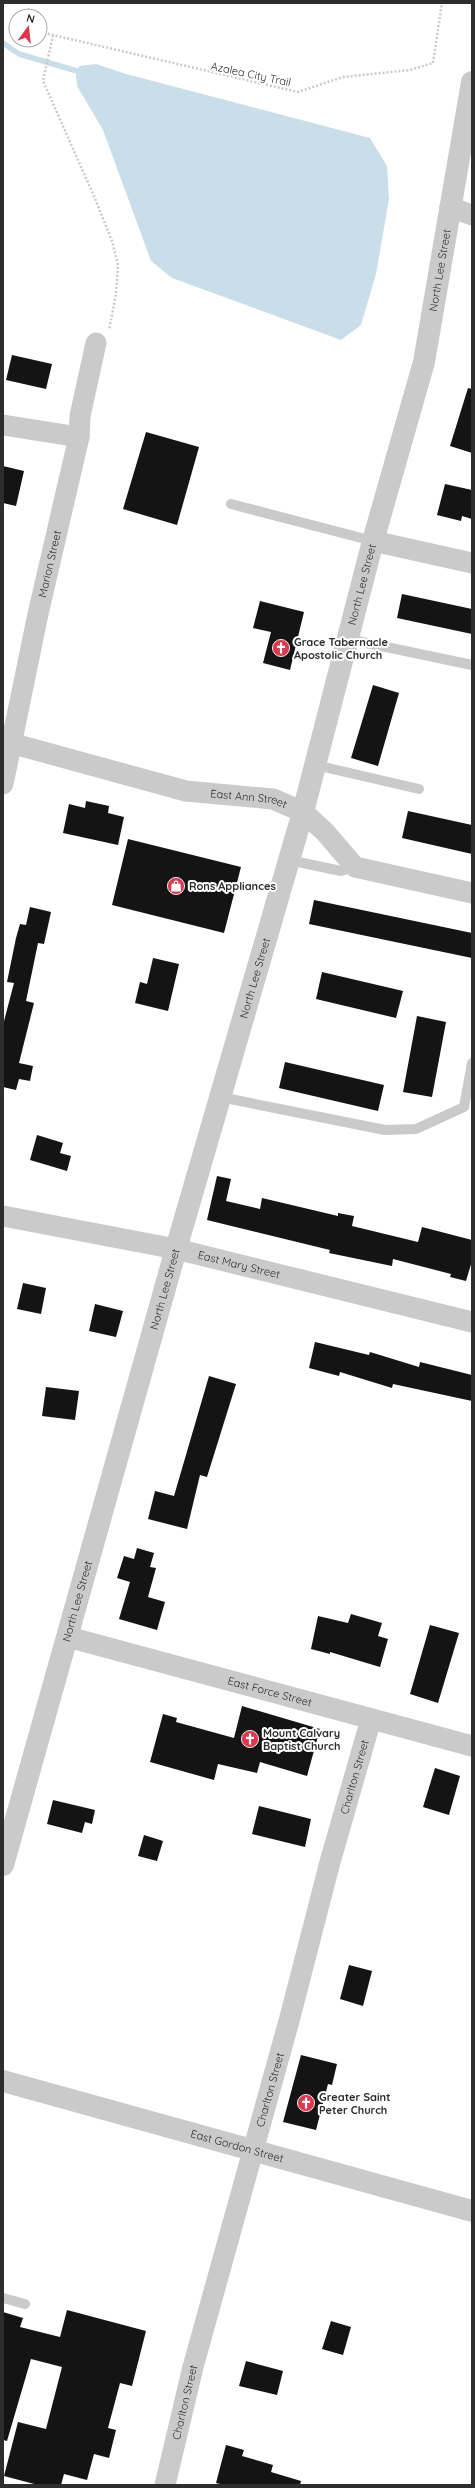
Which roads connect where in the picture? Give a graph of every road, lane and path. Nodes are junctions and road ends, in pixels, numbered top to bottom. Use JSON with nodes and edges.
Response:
{"nodes":[{"id":1,"x":442,"y":3,"type":"edge"},
{"id":2,"x":48,"y":34,"type":"edge"},
{"id":3,"x":53,"y":35,"type":"junction"},
{"id":4,"x":43,"y":78,"type":"dead end"},
{"id":5,"x":472,"y":82,"type":"edge"},
{"id":6,"x":450,"y":207,"type":"junction"},
{"id":7,"x":472,"y":215,"type":"edge"},
{"id":8,"x":96,"y":343,"type":"dead end"},
{"id":9,"x":3,"y":425,"type":"edge"},
{"id":10,"x":79,"y":437,"type":"junction"},
{"id":11,"x":231,"y":504,"type":"dead end"},
{"id":12,"x":373,"y":540,"type":"junction"},
{"id":13,"x":472,"y":563,"type":"edge"},
{"id":14,"x":348,"y":639,"type":"junction"},
{"id":15,"x":472,"y":665,"type":"edge"},
{"id":16,"x":7,"y":742,"type":"edge"},
{"id":17,"x":315,"y":765,"type":"junction"},
{"id":18,"x":3,"y":784,"type":"edge"},
{"id":19,"x":419,"y":790,"type":"dead end"},
{"id":20,"x":303,"y":812,"type":"junction"},
{"id":21,"x":289,"y":860,"type":"junction"},
{"id":22,"x":355,"y":867,"type":"junction"},
{"id":23,"x":472,"y":893,"type":"edge"},
{"id":24,"x":472,"y":1063,"type":"edge"},
{"id":25,"x":220,"y":1097,"type":"junction"},
{"id":26,"x":3,"y":1216,"type":"edge"},
{"id":27,"x":176,"y":1249,"type":"junction"},
{"id":28,"x":472,"y":1322,"type":"edge"},
{"id":29,"x":68,"y":1637,"type":"junction"},
{"id":30,"x":371,"y":1719,"type":"junction"},
{"id":31,"x":472,"y":1746,"type":"edge"},
{"id":32,"x":3,"y":1865,"type":"edge"},
{"id":33,"x":3,"y":2081,"type":"edge"},
{"id":34,"x":253,"y":2150,"type":"junction"},
{"id":35,"x":472,"y":2211,"type":"edge"},
{"id":36,"x":3,"y":2298,"type":"edge"},
{"id":37,"x":25,"y":2304,"type":"dead end"},
{"id":38,"x":165,"y":2485,"type":"edge"}],
"edges":[{"from":1,"to":3,"type":"path","name":"Azalea City Trail"},
{"from":2,"to":3,"type":"path","name":"Azalea City Trail"},
{"from":3,"to":4,"type":"path"},
{"from":5,"to":6,"type":"street","name":"North Lee Street"},
{"from":6,"to":7,"type":"street"},
{"from":6,"to":12,"type":"street","name":"North Lee Street"},
{"from":8,"to":10,"type":"street","name":"Marion Street"},
{"from":9,"to":10,"type":"street"},
{"from":10,"to":16,"type":"street","name":"Marion Street"},
{"from":11,"to":12,"type":"lane"},
{"from":12,"to":13,"type":"street"},
{"from":12,"to":14,"type":"street","name":"North Lee Street"},
{"from":14,"to":15,"type":"lane"},
{"from":14,"to":17,"type":"street","name":"North Lee Street"},
{"from":16,"to":18,"type":"street","name":"Marion Street"},
{"from":16,"to":20,"type":"street","name":"East Ann Street"},
{"from":17,"to":19,"type":"lane"},
{"from":17,"to":20,"type":"street","name":"North Lee Street"},
{"from":20,"to":21,"type":"street","name":"North Lee Street"},
{"from":20,"to":22,"type":"street","name":"East Ann Street"},
{"from":21,"to":22,"type":"lane"},
{"from":21,"to":25,"type":"street","name":"North Lee Street"},
{"from":22,"to":23,"type":"street"},
{"from":24,"to":25,"type":"lane"},
{"from":25,"to":27,"type":"street","name":"North Lee Street"},
{"from":26,"to":27,"type":"street","name":"East Mary Street"},
{"from":27,"to":28,"type":"street","name":"East Mary Street"},
{"from":27,"to":29,"type":"street","name":"North Lee Street"},
{"from":29,"to":30,"type":"street","name":"East Force Street"},
{"from":29,"to":32,"type":"street","name":"North Lee Street"},
{"from":30,"to":31,"type":"street","name":"East Force Street"},
{"from":30,"to":34,"type":"street","name":"Charlton Street"},
{"from":33,"to":34,"type":"street","name":"East Gordon Street"},
{"from":34,"to":35,"type":"street","name":"East Gordon Street"},
{"from":34,"to":38,"type":"street","name":"Charlton Street"},
{"from":36,"to":37,"type":"lane"}]}
